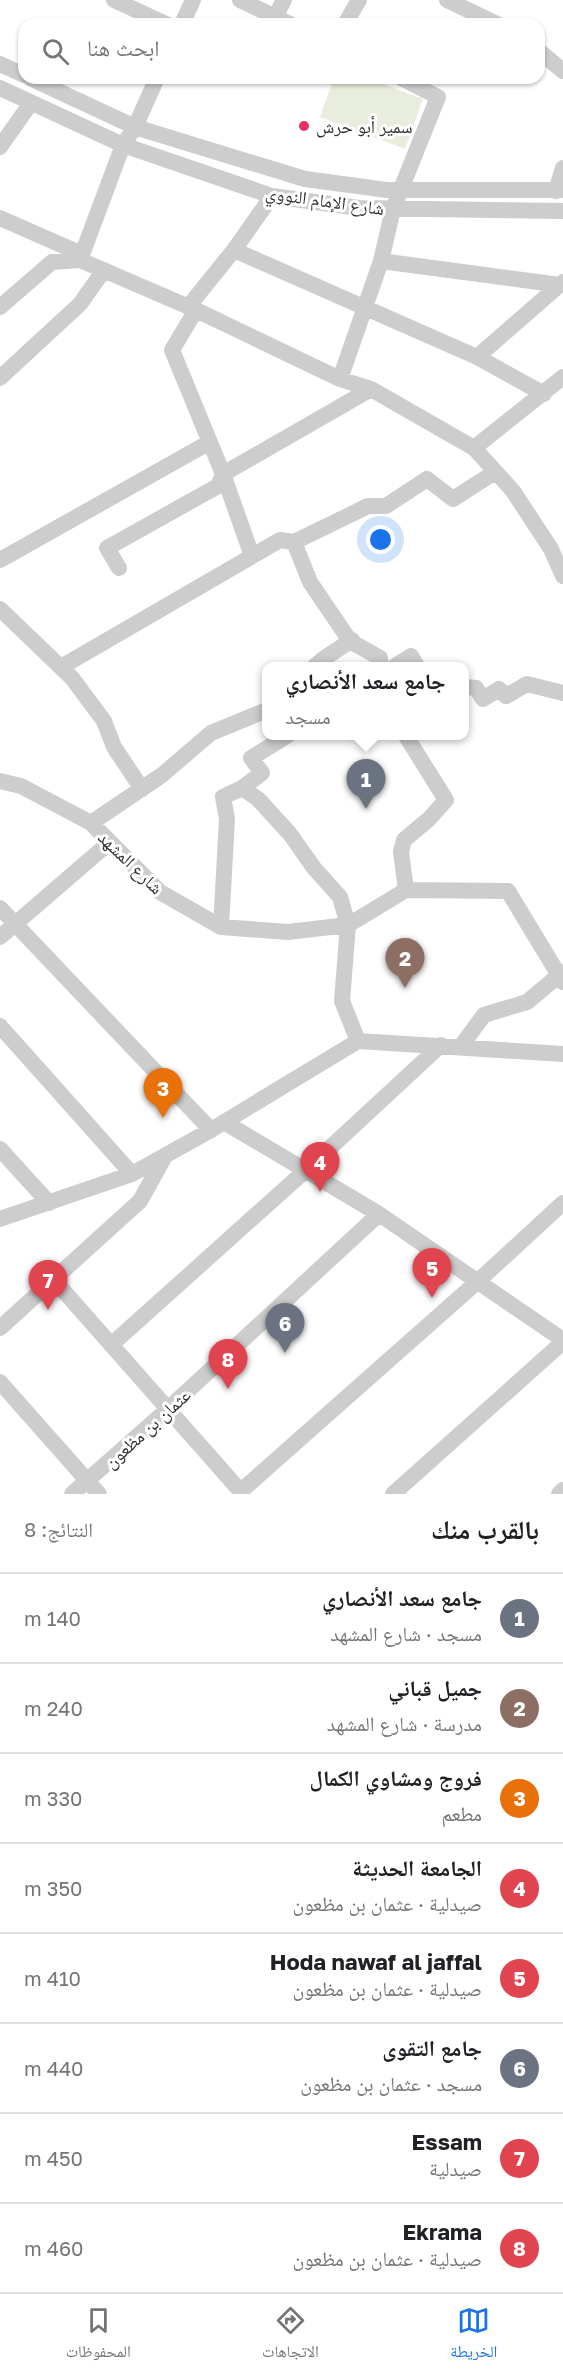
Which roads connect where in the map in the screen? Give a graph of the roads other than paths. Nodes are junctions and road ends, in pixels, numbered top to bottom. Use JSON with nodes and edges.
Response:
{"nodes":[{"id":1,"x":114,"y":0,"type":"edge"},
{"id":2,"x":193,"y":0,"type":"edge"},
{"id":3,"x":240,"y":0,"type":"edge"},
{"id":4,"x":284,"y":0,"type":"edge"},
{"id":5,"x":359,"y":0,"type":"edge"},
{"id":6,"x":447,"y":0,"type":"edge"},
{"id":7,"x":153,"y":18,"type":"edge"},
{"id":8,"x":185,"y":18,"type":"edge"},
{"id":9,"x":276,"y":18,"type":"edge"},
{"id":10,"x":282,"y":18,"type":"edge"},
{"id":11,"x":348,"y":18,"type":"edge"},
{"id":12,"x":484,"y":18,"type":"edge"},
{"id":13,"x":545,"y":56,"type":"edge"},
{"id":14,"x":0,"y":64,"type":"edge"},
{"id":15,"x":563,"y":71,"type":"edge"},
{"id":16,"x":18,"y":72,"type":"edge"},
{"id":17,"x":43,"y":84,"type":"edge"},
{"id":18,"x":154,"y":84,"type":"edge"},
{"id":19,"x":412,"y":84,"type":"edge"},
{"id":20,"x":0,"y":88,"type":"edge"},
{"id":21,"x":31,"y":103,"type":"junction"},
{"id":22,"x":135,"y":127,"type":"junction"},
{"id":23,"x":123,"y":145,"type":"junction"},
{"id":24,"x":0,"y":147,"type":"edge"},
{"id":25,"x":563,"y":168,"type":"edge"},
{"id":26,"x":399,"y":190,"type":"junction"},
{"id":27,"x":560,"y":191,"type":"edge"},
{"id":28,"x":272,"y":196,"type":"junction"},
{"id":29,"x":393,"y":209,"type":"junction"},
{"id":30,"x":563,"y":212,"type":"edge"},
{"id":31,"x":0,"y":218,"type":"edge"},
{"id":32,"x":234,"y":250,"type":"junction"},
{"id":33,"x":81,"y":257,"type":"junction"},
{"id":34,"x":381,"y":261,"type":"junction"},
{"id":35,"x":104,"y":270,"type":"junction"},
{"id":36,"x":561,"y":284,"type":"edge"},
{"id":37,"x":0,"y":307,"type":"edge"},
{"id":38,"x":192,"y":308,"type":"junction"},
{"id":39,"x":365,"y":308,"type":"junction"},
{"id":40,"x":477,"y":357,"type":"junction"},
{"id":41,"x":563,"y":377,"type":"edge"},
{"id":42,"x":0,"y":378,"type":"edge"},
{"id":43,"x":340,"y":379,"type":"junction"},
{"id":44,"x":371,"y":388,"type":"junction"},
{"id":45,"x":544,"y":394,"type":"junction"},
{"id":46,"x":210,"y":442,"type":"junction"},
{"id":47,"x":474,"y":448,"type":"junction"},
{"id":48,"x":495,"y":472,"type":"junction"},
{"id":49,"x":223,"y":474,"type":"junction"},
{"id":50,"x":294,"y":542,"type":"junction"},
{"id":51,"x":557,"y":544,"type":"edge"},
{"id":52,"x":252,"y":556,"type":"junction"},
{"id":53,"x":0,"y":560,"type":"edge"},
{"id":54,"x":119,"y":568,"type":"dead end"},
{"id":55,"x":563,"y":576,"type":"edge"},
{"id":56,"x":0,"y":609,"type":"edge"},
{"id":57,"x":351,"y":640,"type":"junction"},
{"id":58,"x":319,"y":662,"type":"edge"},
{"id":59,"x":380,"y":662,"type":"edge"},
{"id":60,"x":401,"y":662,"type":"edge"},
{"id":61,"x":415,"y":662,"type":"edge"},
{"id":62,"x":61,"y":667,"type":"junction"},
{"id":63,"x":469,"y":687,"type":"edge"},
{"id":64,"x":563,"y":693,"type":"edge"},
{"id":65,"x":262,"y":712,"type":"edge"},
{"id":66,"x":279,"y":740,"type":"edge"},
{"id":67,"x":409,"y":740,"type":"edge"},
{"id":68,"x":0,"y":782,"type":"edge"},
{"id":69,"x":242,"y":788,"type":"junction"},
{"id":70,"x":142,"y":789,"type":"junction"},
{"id":71,"x":91,"y":823,"type":"junction"},
{"id":72,"x":110,"y":842,"type":"junction"},
{"id":73,"x":406,"y":890,"type":"junction"},
{"id":74,"x":0,"y":908,"type":"edge"},
{"id":75,"x":14,"y":924,"type":"junction"},
{"id":76,"x":348,"y":925,"type":"junction"},
{"id":77,"x":221,"y":927,"type":"junction"},
{"id":78,"x":0,"y":937,"type":"edge"},
{"id":79,"x":562,"y":976,"type":"edge"},
{"id":80,"x":0,"y":1026,"type":"edge"},
{"id":81,"x":358,"y":1041,"type":"junction"},
{"id":82,"x":441,"y":1045,"type":"junction"},
{"id":83,"x":461,"y":1046,"type":"junction"},
{"id":84,"x":563,"y":1054,"type":"edge"},
{"id":85,"x":217,"y":1126,"type":"junction"},
{"id":86,"x":0,"y":1149,"type":"edge"},
{"id":87,"x":165,"y":1156,"type":"junction"},
{"id":88,"x":306,"y":1170,"type":"junction"},
{"id":89,"x":132,"y":1174,"type":"junction"},
{"id":90,"x":49,"y":1203,"type":"junction"},
{"id":91,"x":563,"y":1203,"type":"edge"},
{"id":92,"x":379,"y":1214,"type":"junction"},
{"id":93,"x":0,"y":1219,"type":"edge"},
{"id":94,"x":54,"y":1280,"type":"junction"},
{"id":95,"x":477,"y":1282,"type":"junction"},
{"id":96,"x":0,"y":1328,"type":"edge"},
{"id":97,"x":561,"y":1336,"type":"edge"},
{"id":98,"x":111,"y":1345,"type":"junction"},
{"id":99,"x":0,"y":1382,"type":"edge"},
{"id":100,"x":168,"y":1409,"type":"junction"},
{"id":101,"x":87,"y":1481,"type":"junction"},
{"id":102,"x":242,"y":1492,"type":"edge"},
{"id":103,"x":72,"y":1494,"type":"edge"},
{"id":104,"x":99,"y":1494,"type":"edge"},
{"id":105,"x":393,"y":1494,"type":"edge"}],
"edges":[{"from":1,"to":7,"type":"street"},
{"from":2,"to":8,"type":"street"},
{"from":3,"to":9,"type":"street"},
{"from":4,"to":10,"type":"street"},
{"from":5,"to":11,"type":"street"},
{"from":6,"to":12,"type":"street"},
{"from":13,"to":15,"type":"street"},
{"from":14,"to":16,"type":"street"},
{"from":17,"to":22,"type":"street"},
{"from":18,"to":22,"type":"street"},
{"from":19,"to":26,"type":"street"},
{"from":20,"to":21,"type":"street","name":"شارع الإمام النووي"},
{"from":21,"to":23,"type":"street","name":"شارع الإمام النووي"},
{"from":21,"to":24,"type":"street"},
{"from":22,"to":23,"type":"street"},
{"from":22,"to":26,"type":"street"},
{"from":23,"to":28,"type":"street","name":"شارع الإمام النووي"},
{"from":23,"to":33,"type":"street"},
{"from":25,"to":27,"type":"street"},
{"from":26,"to":27,"type":"street"},
{"from":26,"to":29,"type":"street"},
{"from":28,"to":29,"type":"street","name":"شارع الإمام النووي"},
{"from":28,"to":32,"type":"street"},
{"from":29,"to":30,"type":"street","name":"شارع الإمام النووي"},
{"from":29,"to":34,"type":"street"},
{"from":31,"to":33,"type":"street"},
{"from":32,"to":38,"type":"street"},
{"from":32,"to":39,"type":"street"},
{"from":33,"to":35,"type":"street"},
{"from":33,"to":37,"type":"street"},
{"from":34,"to":36,"type":"street"},
{"from":34,"to":39,"type":"street"},
{"from":35,"to":38,"type":"street"},
{"from":35,"to":42,"type":"street"},
{"from":36,"to":40,"type":"street"},
{"from":38,"to":43,"type":"street"},
{"from":38,"to":46,"type":"street"},
{"from":39,"to":40,"type":"street"},
{"from":39,"to":43,"type":"street"},
{"from":40,"to":45,"type":"street"},
{"from":41,"to":45,"type":"street"},
{"from":43,"to":44,"type":"street"},
{"from":44,"to":47,"type":"street"},
{"from":44,"to":49,"type":"street"},
{"from":45,"to":47,"type":"street"},
{"from":46,"to":49,"type":"street"},
{"from":46,"to":53,"type":"street"},
{"from":47,"to":48,"type":"street"},
{"from":48,"to":50,"type":"street"},
{"from":48,"to":51,"type":"street"},
{"from":49,"to":52,"type":"street"},
{"from":49,"to":54,"type":"street"},
{"from":50,"to":52,"type":"street"},
{"from":50,"to":57,"type":"street"},
{"from":51,"to":55,"type":"street"},
{"from":52,"to":62,"type":"street"},
{"from":56,"to":62,"type":"street"},
{"from":57,"to":58,"type":"street"},
{"from":57,"to":59,"type":"street"},
{"from":60,"to":61,"type":"street"},
{"from":62,"to":70,"type":"street"},
{"from":63,"to":64,"type":"street"},
{"from":65,"to":70,"type":"street"},
{"from":66,"to":69,"type":"street"},
{"from":67,"to":73,"type":"street"},
{"from":68,"to":71,"type":"street","name":"شارع المشهد"},
{"from":69,"to":76,"type":"street"},
{"from":69,"to":77,"type":"street"},
{"from":70,"to":71,"type":"street"},
{"from":71,"to":72,"type":"street","name":"شارع المشهد"},
{"from":72,"to":75,"type":"street"},
{"from":72,"to":77,"type":"street","name":"شارع المشهد"},
{"from":73,"to":76,"type":"street","name":"شارع المشهد"},
{"from":73,"to":79,"type":"street"},
{"from":74,"to":75,"type":"street"},
{"from":75,"to":78,"type":"street"},
{"from":75,"to":85,"type":"street"},
{"from":76,"to":77,"type":"street","name":"شارع المشهد"},
{"from":76,"to":81,"type":"street"},
{"from":79,"to":83,"type":"street"},
{"from":80,"to":89,"type":"street"},
{"from":81,"to":82,"type":"street"},
{"from":81,"to":85,"type":"street"},
{"from":82,"to":83,"type":"street"},
{"from":82,"to":88,"type":"street"},
{"from":83,"to":84,"type":"street"},
{"from":85,"to":87,"type":"street"},
{"from":85,"to":88,"type":"street"},
{"from":86,"to":90,"type":"street"},
{"from":87,"to":89,"type":"street"},
{"from":87,"to":94,"type":"street"},
{"from":88,"to":92,"type":"street"},
{"from":88,"to":98,"type":"street"},
{"from":89,"to":90,"type":"street"},
{"from":90,"to":93,"type":"street"},
{"from":91,"to":95,"type":"street"},
{"from":92,"to":95,"type":"street"},
{"from":92,"to":100,"type":"street","name":"عثمان بن مظعون"},
{"from":94,"to":96,"type":"street"},
{"from":94,"to":98,"type":"street"},
{"from":95,"to":97,"type":"street"},
{"from":95,"to":102,"type":"street"},
{"from":97,"to":105,"type":"street"},
{"from":98,"to":100,"type":"street"},
{"from":99,"to":101,"type":"street"},
{"from":100,"to":101,"type":"street","name":"عثمان بن مظعون"},
{"from":100,"to":102,"type":"street"},
{"from":101,"to":103,"type":"street","name":"عثمان بن مظعون"},
{"from":101,"to":104,"type":"street"}]}
